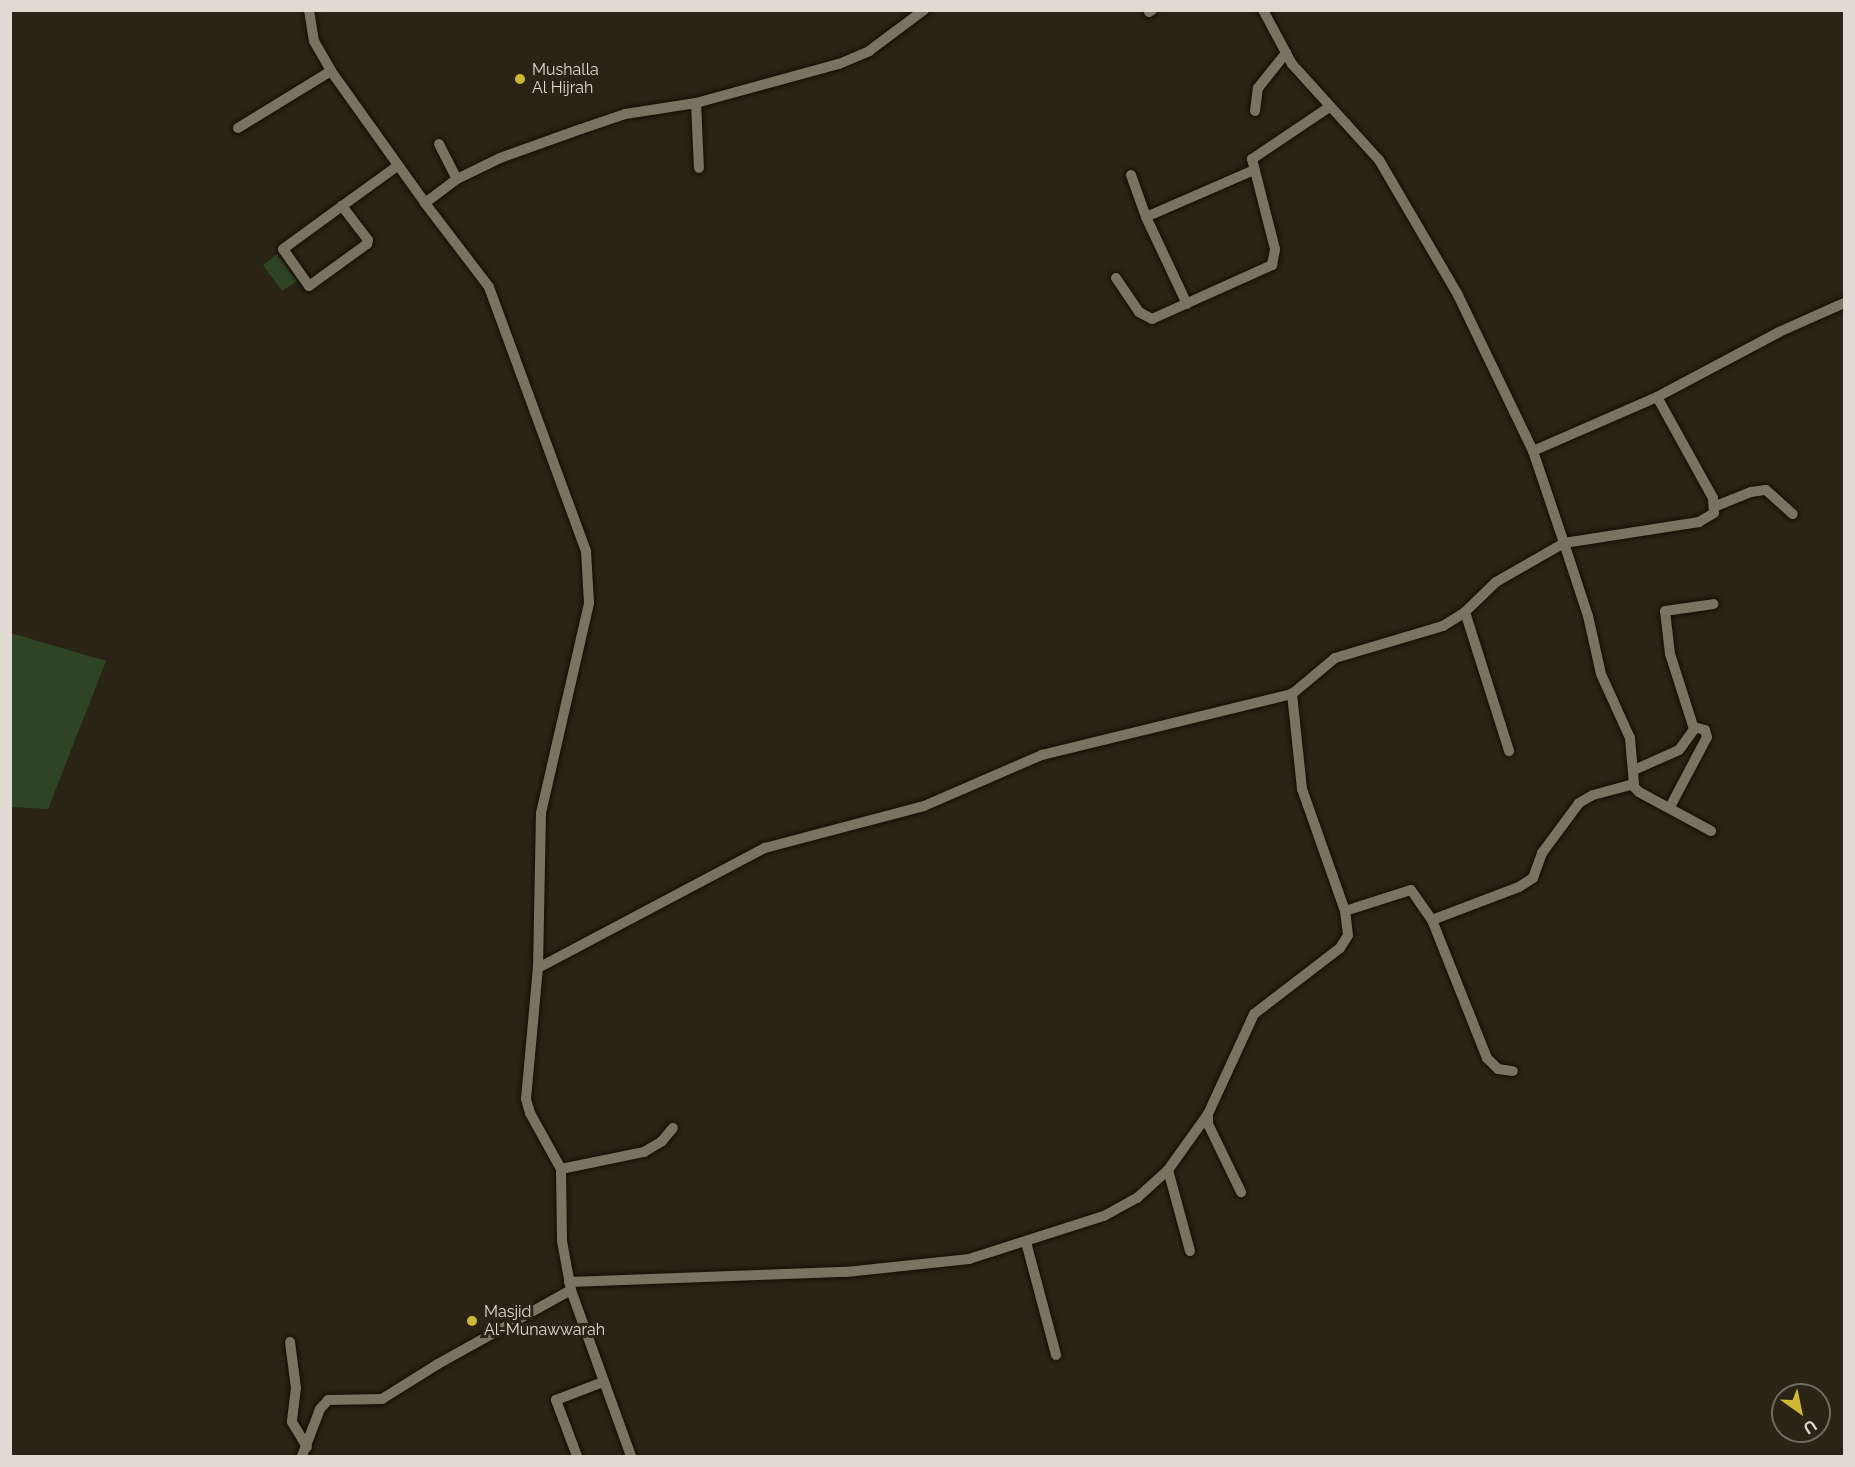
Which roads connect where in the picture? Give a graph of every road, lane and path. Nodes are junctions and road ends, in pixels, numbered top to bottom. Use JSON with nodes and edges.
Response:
{"nodes":[{"id":1,"x":309,"y":10,"type":"edge"},
{"id":2,"x":924,"y":10,"type":"edge"},
{"id":3,"x":1263,"y":10,"type":"edge"},
{"id":4,"x":1286,"y":53,"type":"junction"},
{"id":5,"x":331,"y":71,"type":"junction"},
{"id":6,"x":696,"y":103,"type":"junction"},
{"id":7,"x":1328,"y":108,"type":"junction"},
{"id":8,"x":1256,"y":111,"type":"dead end"},
{"id":9,"x":238,"y":128,"type":"dead end"},
{"id":10,"x":439,"y":144,"type":"dead end"},
{"id":11,"x":396,"y":166,"type":"junction"},
{"id":12,"x":699,"y":168,"type":"dead end"},
{"id":13,"x":1252,"y":171,"type":"junction"},
{"id":14,"x":1131,"y":175,"type":"dead end"},
{"id":15,"x":457,"y":179,"type":"junction"},
{"id":16,"x":424,"y":203,"type":"junction"},
{"id":17,"x":342,"y":206,"type":"junction"},
{"id":18,"x":1146,"y":217,"type":"junction"},
{"id":19,"x":1116,"y":278,"type":"dead end"},
{"id":20,"x":1845,"y":303,"type":"edge"},
{"id":21,"x":1187,"y":304,"type":"junction"},
{"id":22,"x":1657,"y":397,"type":"junction"},
{"id":23,"x":1533,"y":451,"type":"junction"},
{"id":24,"x":1716,"y":506,"type":"junction"},
{"id":25,"x":1793,"y":514,"type":"dead end"},
{"id":26,"x":1564,"y":543,"type":"junction"},
{"id":27,"x":1714,"y":604,"type":"dead end"},
{"id":28,"x":1465,"y":612,"type":"junction"},
{"id":29,"x":1292,"y":694,"type":"junction"},
{"id":30,"x":1694,"y":727,"type":"junction"},
{"id":31,"x":1509,"y":751,"type":"dead end"},
{"id":32,"x":1634,"y":770,"type":"junction"},
{"id":33,"x":1632,"y":785,"type":"junction"},
{"id":34,"x":1670,"y":807,"type":"junction"},
{"id":35,"x":1711,"y":831,"type":"dead end"},
{"id":36,"x":1345,"y":911,"type":"junction"},
{"id":37,"x":1432,"y":920,"type":"junction"},
{"id":38,"x":538,"y":968,"type":"junction"},
{"id":39,"x":1513,"y":1071,"type":"dead end"},
{"id":40,"x":1208,"y":1114,"type":"junction"},
{"id":41,"x":673,"y":1128,"type":"dead end"},
{"id":42,"x":561,"y":1169,"type":"junction"},
{"id":43,"x":1168,"y":1170,"type":"junction"},
{"id":44,"x":1241,"y":1192,"type":"dead end"},
{"id":45,"x":1026,"y":1242,"type":"junction"},
{"id":46,"x":1190,"y":1251,"type":"dead end"},
{"id":47,"x":570,"y":1286,"type":"junction"},
{"id":48,"x":290,"y":1342,"type":"dead end"},
{"id":49,"x":1056,"y":1355,"type":"dead end"},
{"id":50,"x":603,"y":1382,"type":"junction"},
{"id":51,"x":305,"y":1452,"type":"edge"},
{"id":52,"x":577,"y":1456,"type":"edge"},
{"id":53,"x":631,"y":1456,"type":"edge"}],
"edges":[{"from":1,"to":5,"type":"street"},
{"from":2,"to":6,"type":"street"},
{"from":3,"to":4,"type":"street"},
{"from":4,"to":7,"type":"street"},
{"from":4,"to":8,"type":"street"},
{"from":5,"to":9,"type":"street"},
{"from":5,"to":11,"type":"street"},
{"from":6,"to":12,"type":"street"},
{"from":6,"to":15,"type":"street"},
{"from":7,"to":13,"type":"street"},
{"from":7,"to":23,"type":"street"},
{"from":10,"to":15,"type":"street"},
{"from":11,"to":16,"type":"street"},
{"from":11,"to":17,"type":"street"},
{"from":13,"to":18,"type":"street"},
{"from":13,"to":21,"type":"street"},
{"from":14,"to":18,"type":"street"},
{"from":15,"to":16,"type":"street"},
{"from":16,"to":38,"type":"street"},
{"from":17,"to":17,"type":"street"},
{"from":18,"to":21,"type":"street"},
{"from":19,"to":21,"type":"street"},
{"from":20,"to":22,"type":"street"},
{"from":22,"to":23,"type":"street"},
{"from":22,"to":24,"type":"street"},
{"from":23,"to":26,"type":"street"},
{"from":24,"to":25,"type":"street"},
{"from":24,"to":26,"type":"street"},
{"from":26,"to":28,"type":"street"},
{"from":26,"to":32,"type":"street"},
{"from":27,"to":30,"type":"street"},
{"from":28,"to":29,"type":"street"},
{"from":28,"to":31,"type":"street"},
{"from":29,"to":36,"type":"street"},
{"from":29,"to":38,"type":"street"},
{"from":30,"to":32,"type":"street"},
{"from":30,"to":34,"type":"street"},
{"from":32,"to":33,"type":"street"},
{"from":33,"to":34,"type":"street"},
{"from":33,"to":37,"type":"street"},
{"from":34,"to":35,"type":"street"},
{"from":36,"to":37,"type":"street"},
{"from":36,"to":40,"type":"street"},
{"from":37,"to":39,"type":"street"},
{"from":38,"to":42,"type":"street"},
{"from":40,"to":43,"type":"street"},
{"from":40,"to":44,"type":"street"},
{"from":41,"to":42,"type":"street"},
{"from":42,"to":47,"type":"street"},
{"from":43,"to":45,"type":"street"},
{"from":43,"to":46,"type":"street"},
{"from":45,"to":47,"type":"street"},
{"from":45,"to":49,"type":"street"},
{"from":47,"to":50,"type":"street"},
{"from":47,"to":51,"type":"street"},
{"from":48,"to":51,"type":"street"},
{"from":50,"to":52,"type":"street"},
{"from":50,"to":53,"type":"street"}]}
